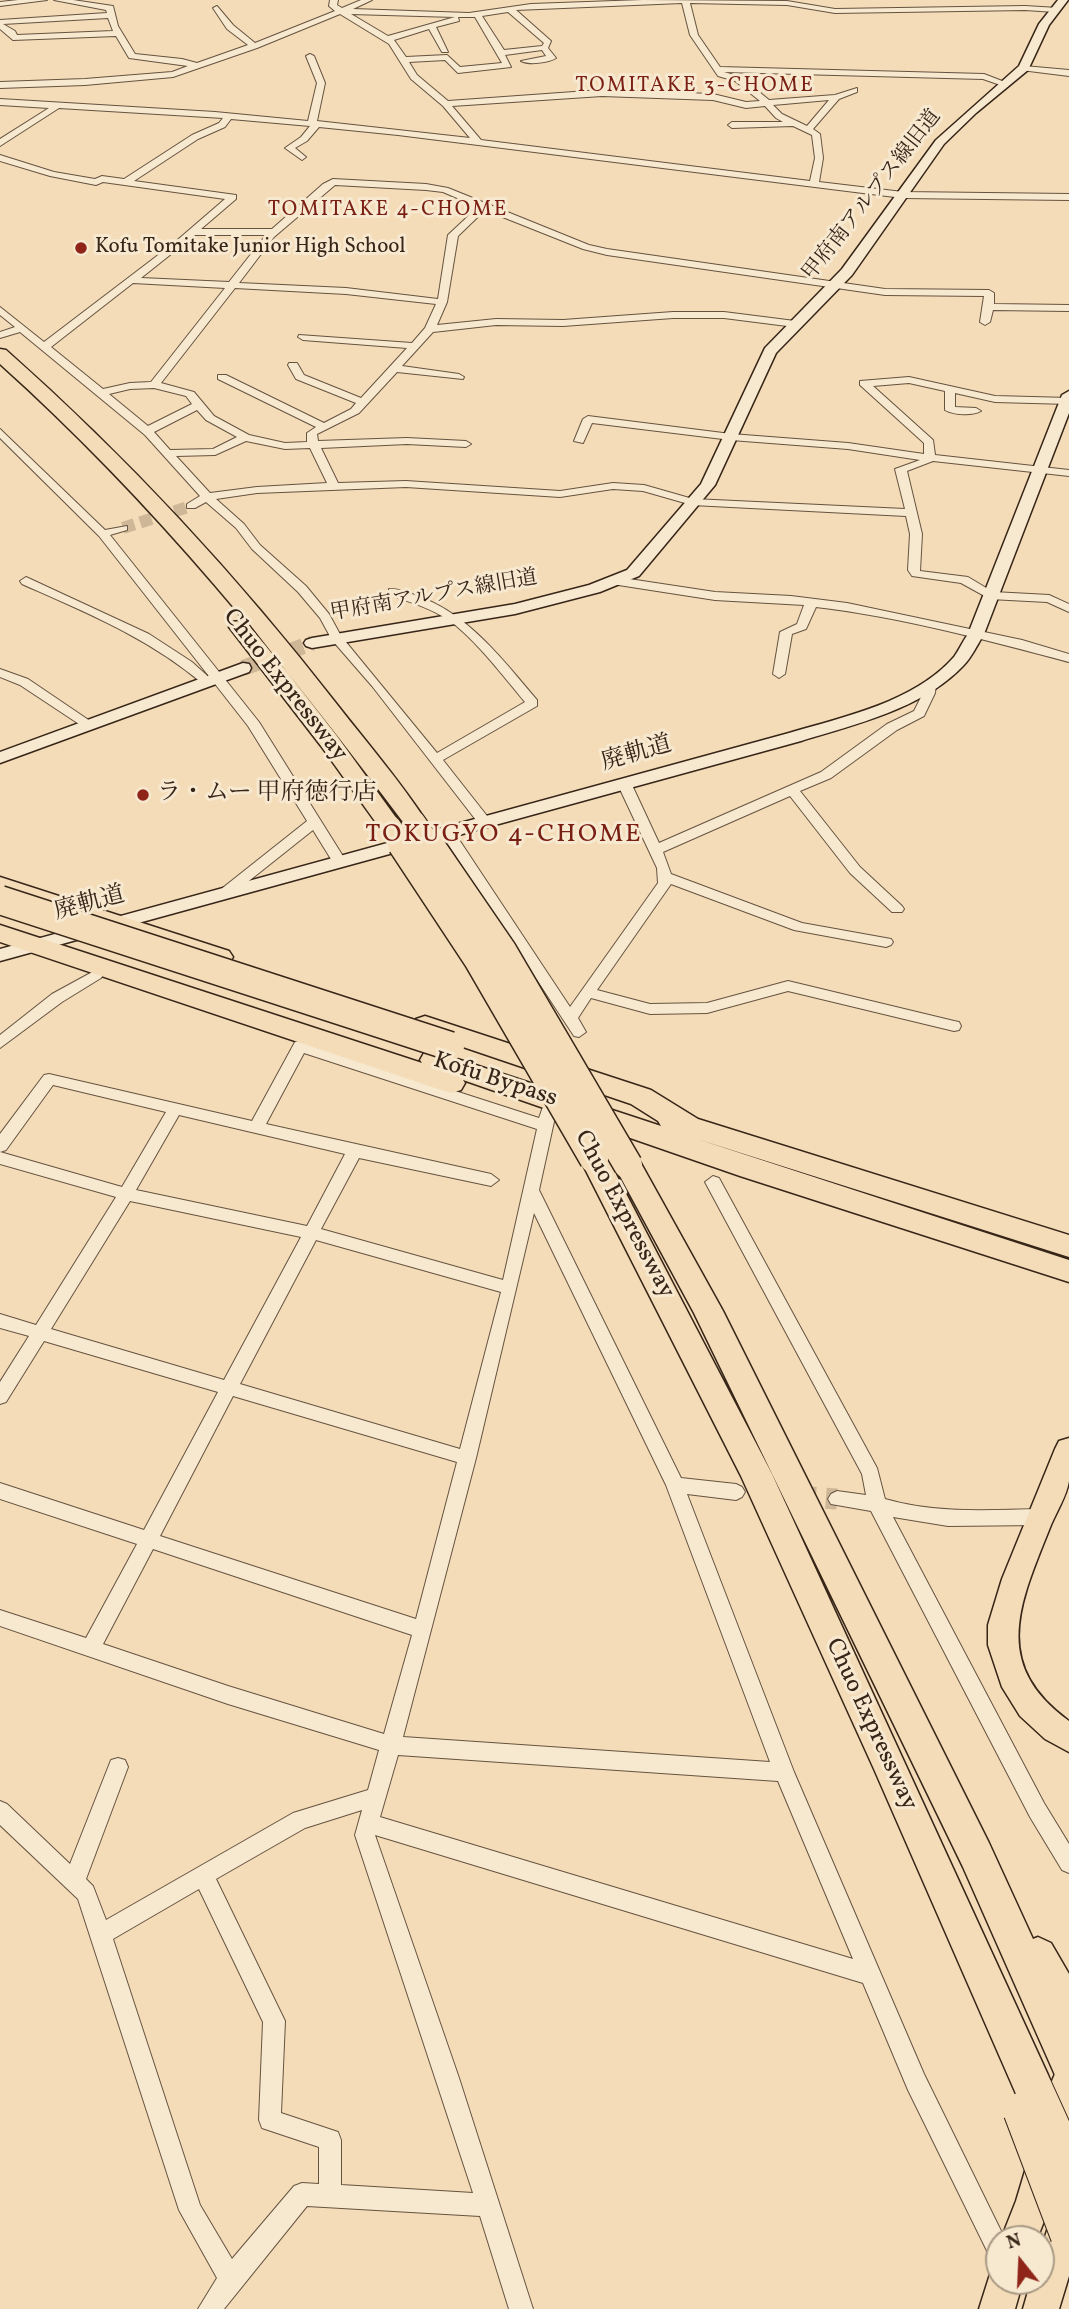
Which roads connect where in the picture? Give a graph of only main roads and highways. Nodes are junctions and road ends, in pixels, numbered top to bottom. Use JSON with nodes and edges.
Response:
{"nodes":[{"id":1,"x":0,"y":354,"type":"edge"},
{"id":2,"x":0,"y":377,"type":"edge"},
{"id":3,"x":402,"y":823,"type":"junction"},
{"id":4,"x":0,"y":885,"type":"edge"},
{"id":5,"x":0,"y":900,"type":"edge"},
{"id":6,"x":0,"y":919,"type":"edge"},
{"id":7,"x":0,"y":933,"type":"edge"},
{"id":8,"x":441,"y":1053,"type":"junction"},
{"id":9,"x":688,"y":1126,"type":"junction"},
{"id":10,"x":634,"y":1127,"type":"junction"},
{"id":11,"x":750,"y":1169,"type":"junction"},
{"id":12,"x":1069,"y":1246,"type":"edge"},
{"id":13,"x":1069,"y":1271,"type":"edge"},
{"id":14,"x":1069,"y":1282,"type":"edge"},
{"id":15,"x":1069,"y":1449,"type":"edge"},
{"id":16,"x":1069,"y":1738,"type":"edge"},
{"id":17,"x":1059,"y":2005,"type":"edge"},
{"id":18,"x":1069,"y":2061,"type":"edge"},
{"id":19,"x":1042,"y":2094,"type":"edge"},
{"id":20,"x":1069,"y":2166,"type":"edge"},
{"id":21,"x":1069,"y":2215,"type":"edge"},
{"id":22,"x":1025,"y":2225,"type":"edge"},
{"id":23,"x":1069,"y":2235,"type":"edge"},
{"id":24,"x":1041,"y":2309,"type":"edge"}],
"edges":[{"from":1,"to":3,"type":"highway","name":"Chuo Expressway"},
{"from":2,"to":3,"type":"highway","name":"Chuo Expressway"},
{"from":3,"to":17,"type":"highway","name":"Chuo Expressway","bridge":true},
{"from":3,"to":19,"type":"highway","name":"Chuo Expressway","bridge":true},
{"from":4,"to":9,"type":"highway"},
{"from":5,"to":8,"type":"highway","name":"Kofu Bypass","bridge":true},
{"from":6,"to":8,"type":"highway","name":"Kofu Bypass"},
{"from":7,"to":10,"type":"highway"},
{"from":8,"to":9,"type":"highway","name":"Kofu Bypass"},
{"from":8,"to":10,"type":"highway","name":"Kofu Bypass"},
{"from":9,"to":12,"type":"highway","name":"Kofu Bypass"},
{"from":10,"to":11,"type":"highway","name":"Kofu Bypass"},
{"from":11,"to":13,"type":"highway","name":"Kofu Bypass"},
{"from":11,"to":14,"type":"main road"},
{"from":15,"to":16,"type":"main road"},
{"from":17,"to":18,"type":"highway","name":"Chuo Expressway"},
{"from":19,"to":20,"type":"highway","bridge":true},
{"from":19,"to":22,"type":"main road"},
{"from":19,"to":23,"type":"highway","bridge":true},
{"from":21,"to":24,"type":"main road"}]}
